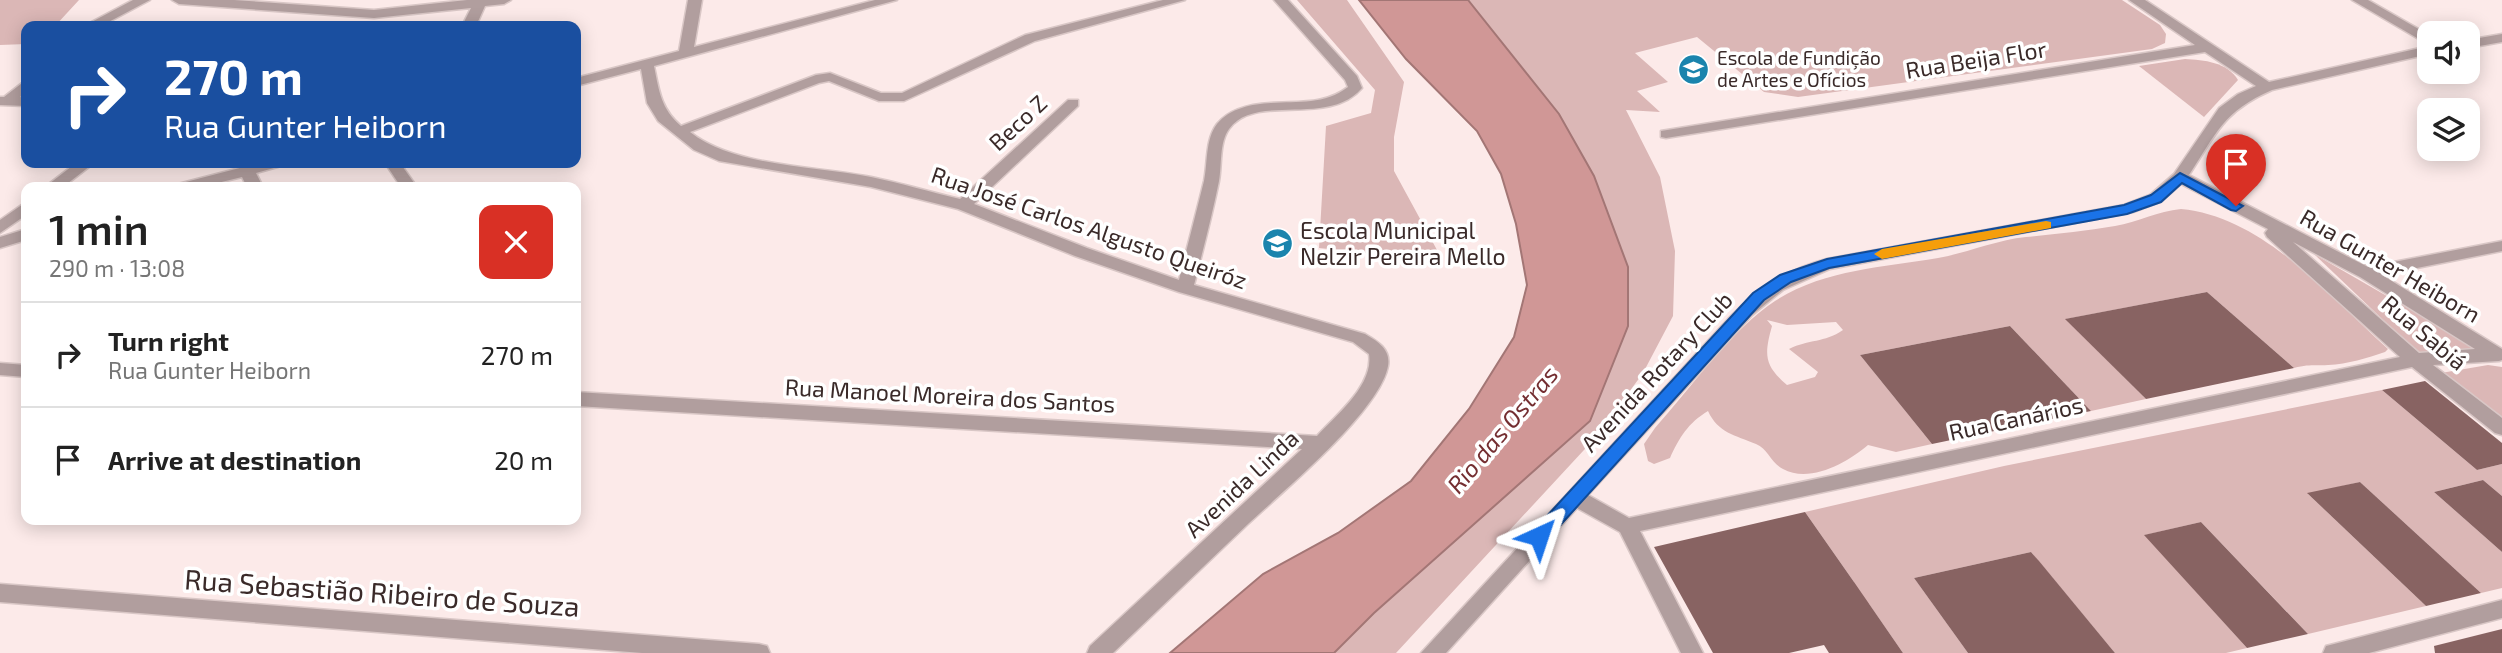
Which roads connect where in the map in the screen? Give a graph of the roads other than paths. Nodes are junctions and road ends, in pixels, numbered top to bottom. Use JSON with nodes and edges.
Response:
{"nodes":[{"id":1,"x":143,"y":0,"type":"edge"},
{"id":2,"x":179,"y":0,"type":"edge"},
{"id":3,"x":367,"y":0,"type":"edge"},
{"id":4,"x":504,"y":0,"type":"edge"},
{"id":5,"x":695,"y":0,"type":"edge"},
{"id":6,"x":890,"y":0,"type":"edge"},
{"id":7,"x":1178,"y":0,"type":"edge"},
{"id":8,"x":1281,"y":0,"type":"edge"},
{"id":9,"x":2136,"y":0,"type":"edge"},
{"id":10,"x":2359,"y":0,"type":"edge"},
{"id":11,"x":272,"y":4,"type":"edge"},
{"id":12,"x":479,"y":4,"type":"junction"},
{"id":13,"x":347,"y":13,"type":"junction"},
{"id":14,"x":100,"y":21,"type":"edge"},
{"id":15,"x":471,"y":21,"type":"edge"},
{"id":16,"x":2417,"y":34,"type":"edge"},
{"id":17,"x":2502,"y":38,"type":"edge"},
{"id":18,"x":2480,"y":42,"type":"edge"},
{"id":19,"x":2210,"y":47,"type":"junction"},
{"id":20,"x":686,"y":52,"type":"junction"},
{"id":21,"x":2417,"y":53,"type":"edge"},
{"id":22,"x":647,"y":63,"type":"junction"},
{"id":23,"x":581,"y":81,"type":"edge"},
{"id":24,"x":2267,"y":86,"type":"junction"},
{"id":25,"x":21,"y":88,"type":"edge"},
{"id":26,"x":4,"y":101,"type":"edge"},
{"id":27,"x":1073,"y":103,"type":"dead end"},
{"id":28,"x":678,"y":132,"type":"junction"},
{"id":29,"x":1666,"y":134,"type":"dead end"},
{"id":30,"x":79,"y":168,"type":"edge"},
{"id":31,"x":258,"y":168,"type":"edge"},
{"id":32,"x":247,"y":171,"type":"junction"},
{"id":33,"x":2180,"y":177,"type":"junction"},
{"id":34,"x":60,"y":182,"type":"edge"},
{"id":35,"x":204,"y":182,"type":"edge"},
{"id":36,"x":252,"y":182,"type":"edge"},
{"id":37,"x":963,"y":205,"type":"junction"},
{"id":38,"x":21,"y":211,"type":"edge"},
{"id":39,"x":2255,"y":216,"type":"junction"},
{"id":40,"x":0,"y":228,"type":"edge"},
{"id":41,"x":21,"y":236,"type":"edge"},
{"id":42,"x":0,"y":243,"type":"edge"},
{"id":43,"x":2502,"y":246,"type":"edge"},
{"id":44,"x":2366,"y":274,"type":"junction"},
{"id":45,"x":1185,"y":288,"type":"junction"},
{"id":46,"x":1359,"y":338,"type":"joint"},
{"id":47,"x":2499,"y":355,"type":"edge"},
{"id":48,"x":2415,"y":360,"type":"junction"},
{"id":49,"x":0,"y":369,"type":"edge"},
{"id":50,"x":21,"y":371,"type":"edge"},
{"id":51,"x":581,"y":399,"type":"edge"},
{"id":52,"x":2502,"y":428,"type":"edge"},
{"id":53,"x":1321,"y":443,"type":"junction"},
{"id":54,"x":1575,"y":497,"type":"junction"},
{"id":55,"x":1627,"y":526,"type":"junction"},
{"id":56,"x":0,"y":593,"type":"edge"},
{"id":57,"x":2502,"y":609,"type":"edge"},
{"id":58,"x":759,"y":653,"type":"edge"},
{"id":59,"x":1098,"y":653,"type":"edge"},
{"id":60,"x":1432,"y":653,"type":"edge"},
{"id":61,"x":1692,"y":653,"type":"edge"},
{"id":62,"x":2334,"y":653,"type":"edge"}],
"edges":[{"from":1,"to":14,"type":"street"},
{"from":2,"to":11,"type":"street"},
{"from":3,"to":13,"type":"street"},
{"from":4,"to":12,"type":"street"},
{"from":5,"to":20,"type":"street"},
{"from":6,"to":20,"type":"street"},
{"from":7,"to":28,"type":"street"},
{"from":8,"to":45,"type":"street"},
{"from":9,"to":19,"type":"street"},
{"from":10,"to":16,"type":"street"},
{"from":11,"to":13,"type":"street"},
{"from":12,"to":13,"type":"street"},
{"from":12,"to":15,"type":"street"},
{"from":17,"to":18,"type":"street"},
{"from":19,"to":24,"type":"street"},
{"from":19,"to":29,"type":"street","name":"Rua Beija Flor"},
{"from":20,"to":22,"type":"street"},
{"from":21,"to":24,"type":"street","name":"Avenida Rotary Club"},
{"from":22,"to":23,"type":"street"},
{"from":22,"to":28,"type":"street","name":"Rua José Carlos Algusto Queiróz"},
{"from":24,"to":33,"type":"street","name":"Avenida Rotary Club"},
{"from":25,"to":26,"type":"street"},
{"from":27,"to":37,"type":"street","name":"Beco Z"},
{"from":28,"to":37,"type":"street","name":"Rua José Carlos Algusto Queiróz"},
{"from":30,"to":34,"type":"street"},
{"from":31,"to":32,"type":"street"},
{"from":32,"to":35,"type":"street"},
{"from":32,"to":36,"type":"street"},
{"from":33,"to":39,"type":"street","name":"Rua Gunter Heiborn"},
{"from":33,"to":54,"type":"street","name":"Avenida Rotary Club"},
{"from":37,"to":45,"type":"street","name":"Rua José Carlos Algusto Queiróz"},
{"from":38,"to":40,"type":"street"},
{"from":39,"to":44,"type":"street","name":"Rua Gunter Heiborn"},
{"from":39,"to":48,"type":"street","name":"Rua Sabiá"},
{"from":41,"to":42,"type":"street"},
{"from":43,"to":44,"type":"street"},
{"from":44,"to":47,"type":"street","name":"Rua Gunter Heiborn"},
{"from":45,"to":46,"type":"street","name":"Rua José Carlos Algusto Queiróz"},
{"from":46,"to":53,"type":"street","name":"Avenida Linda"},
{"from":47,"to":48,"type":"street","name":"Rua Canários"},
{"from":48,"to":52,"type":"street","name":"Rua Sabiá"},
{"from":48,"to":55,"type":"street","name":"Rua Canários"},
{"from":49,"to":50,"type":"street"},
{"from":51,"to":53,"type":"street","name":"Rua Manoel Moreira dos Santos"},
{"from":53,"to":59,"type":"street","name":"Avenida Linda"},
{"from":54,"to":55,"type":"street"},
{"from":54,"to":60,"type":"street","name":"Avenida Rotary Club"},
{"from":55,"to":61,"type":"street"},
{"from":56,"to":58,"type":"street","name":"Rua Sebastião Ribeiro de Souza"},
{"from":57,"to":62,"type":"street"}]}
